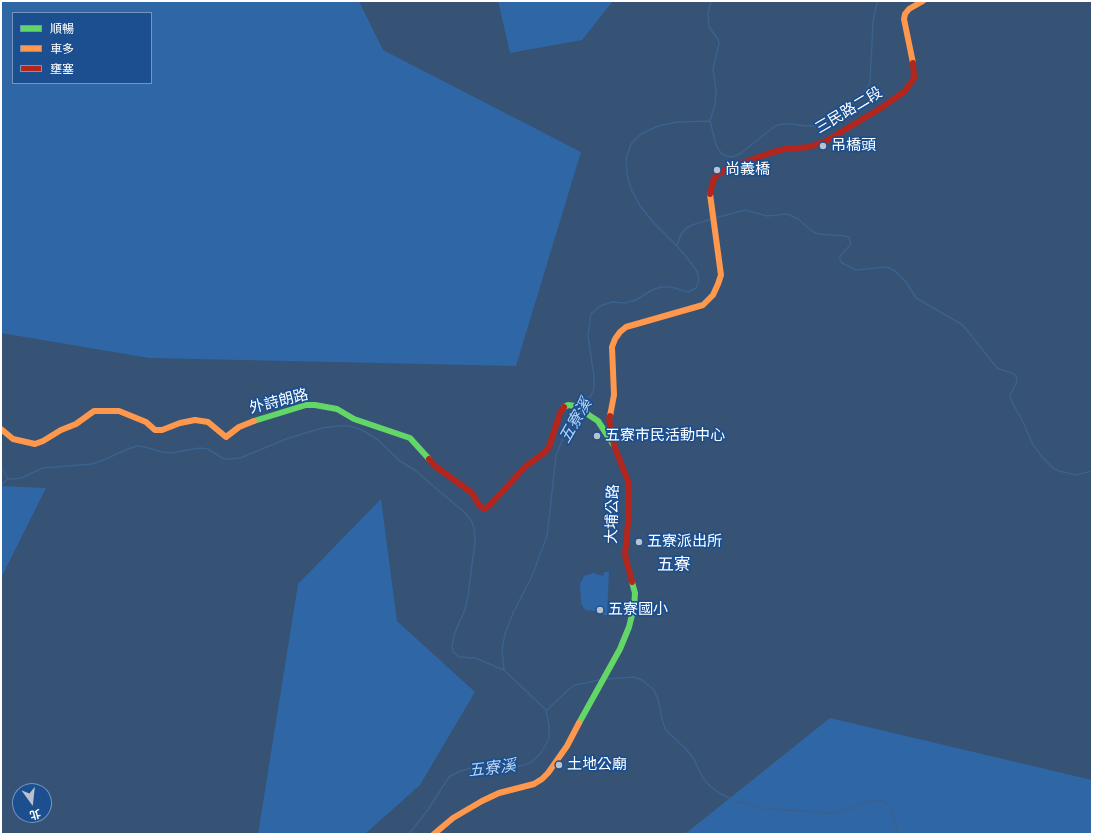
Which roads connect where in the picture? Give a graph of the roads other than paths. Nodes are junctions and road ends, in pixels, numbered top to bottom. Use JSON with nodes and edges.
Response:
{"nodes":[{"id":1,"x":923,"y":1,"type":"edge"},
{"id":2,"x":716,"y":230,"type":"joint"},
{"id":3,"x":1,"y":429,"type":"edge"},
{"id":4,"x":614,"y":445,"type":"junction"},
{"id":5,"x":434,"y":834,"type":"edge"}],
"edges":[{"from":1,"to":2,"type":"main road","name":"三民路二段"},
{"from":2,"to":4,"type":"main road","name":"大埔公路"},
{"from":3,"to":4,"type":"main road","name":"外詩朗路"},
{"from":4,"to":5,"type":"main road","name":"大埔公路"}]}
